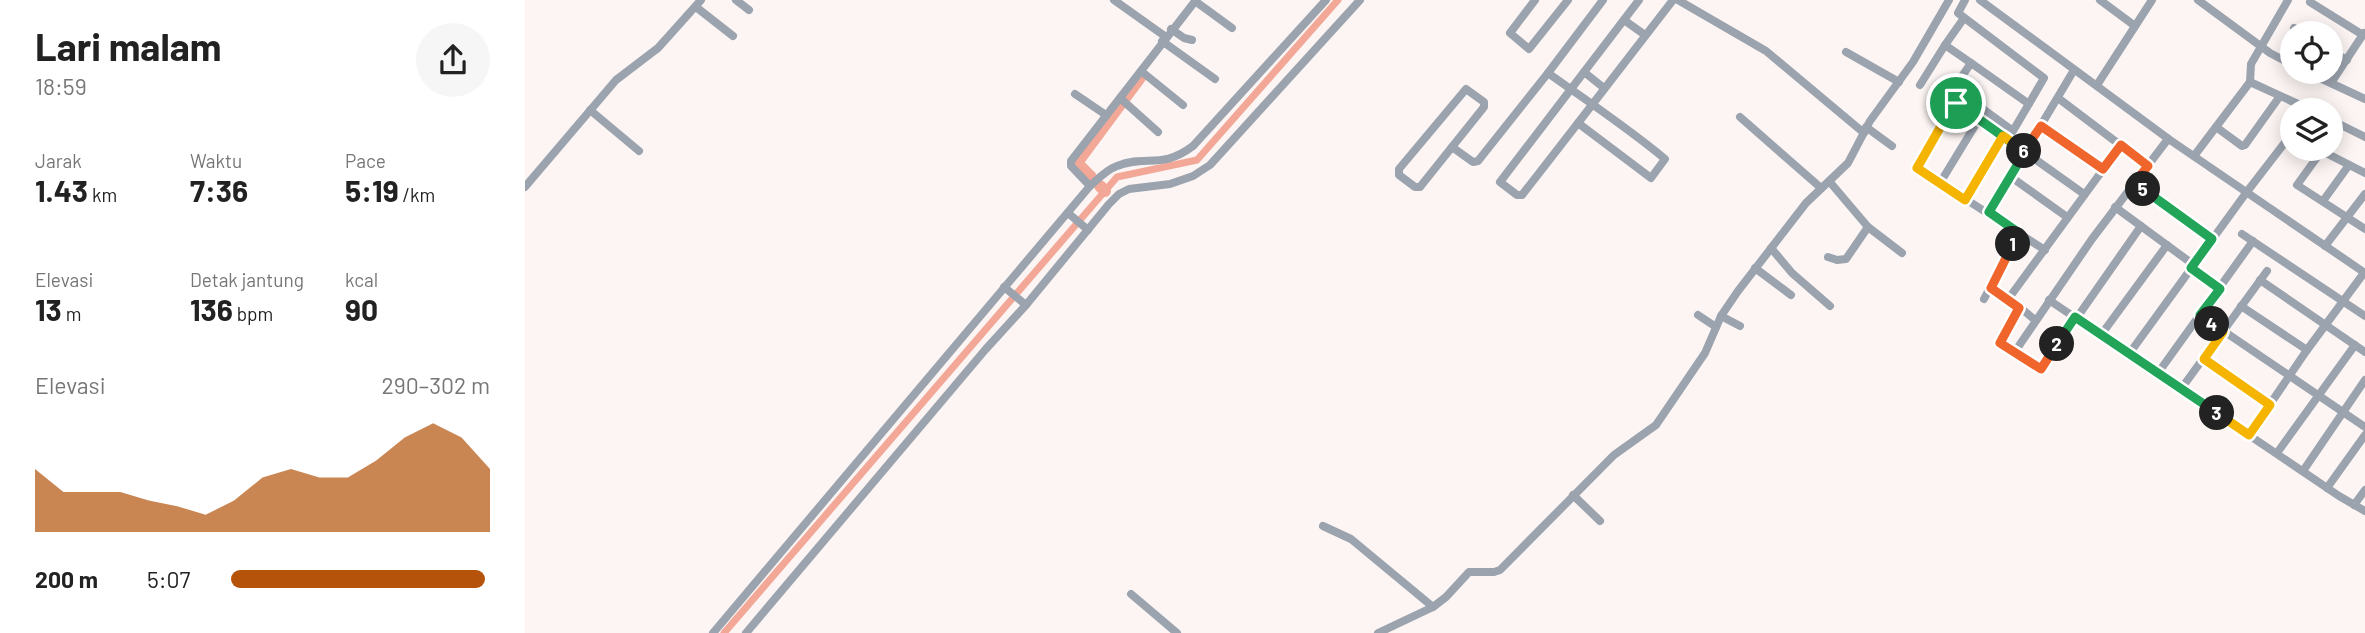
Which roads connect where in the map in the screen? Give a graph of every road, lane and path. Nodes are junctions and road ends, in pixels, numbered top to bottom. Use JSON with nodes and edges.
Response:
{"nodes":[{"id":1,"x":736,"y":0,"type":"edge"},
{"id":2,"x":1114,"y":0,"type":"edge"},
{"id":3,"x":1326,"y":0,"type":"edge"},
{"id":4,"x":1360,"y":0,"type":"edge"},
{"id":5,"x":1568,"y":0,"type":"edge"},
{"id":6,"x":1603,"y":0,"type":"edge"},
{"id":7,"x":1639,"y":0,"type":"edge"},
{"id":8,"x":1675,"y":0,"type":"edge"},
{"id":9,"x":1949,"y":0,"type":"edge"},
{"id":10,"x":1965,"y":0,"type":"edge"},
{"id":11,"x":1980,"y":0,"type":"edge"},
{"id":12,"x":2100,"y":0,"type":"edge"},
{"id":13,"x":2198,"y":0,"type":"edge"},
{"id":14,"x":2288,"y":0,"type":"edge"},
{"id":15,"x":1531,"y":1,"type":"edge"},
{"id":16,"x":1197,"y":2,"type":"edge"},
{"id":17,"x":2148,"y":2,"type":"edge"},
{"id":18,"x":2310,"y":2,"type":"dead end"},
{"id":19,"x":698,"y":4,"type":"edge"},
{"id":20,"x":749,"y":10,"type":"dead end"},
{"id":21,"x":1964,"y":18,"type":"junction"},
{"id":22,"x":1624,"y":20,"type":"junction"},
{"id":23,"x":2135,"y":26,"type":"junction"},
{"id":24,"x":1232,"y":28,"type":"dead end"},
{"id":25,"x":2364,"y":34,"type":"edge"},
{"id":26,"x":1645,"y":35,"type":"junction"},
{"id":27,"x":733,"y":36,"type":"dead end"},
{"id":28,"x":1169,"y":37,"type":"junction"},
{"id":29,"x":1192,"y":40,"type":"dead end"},
{"id":30,"x":1945,"y":45,"type":"junction"},
{"id":31,"x":2261,"y":47,"type":"junction"},
{"id":32,"x":1846,"y":52,"type":"dead end"},
{"id":33,"x":2280,"y":58,"type":"edge"},
{"id":34,"x":2343,"y":58,"type":"edge"},
{"id":35,"x":2347,"y":60,"type":"junction"},
{"id":36,"x":1971,"y":63,"type":"junction"},
{"id":37,"x":2343,"y":66,"type":"edge"},
{"id":38,"x":2074,"y":70,"type":"junction"},
{"id":39,"x":1584,"y":72,"type":"junction"},
{"id":40,"x":1143,"y":73,"type":"junction"},
{"id":41,"x":1548,"y":73,"type":"junction"},
{"id":42,"x":1215,"y":79,"type":"dead end"},
{"id":43,"x":1899,"y":82,"type":"junction"},
{"id":44,"x":2250,"y":82,"type":"junction"},
{"id":45,"x":2333,"y":84,"type":"edge"},
{"id":46,"x":1920,"y":85,"type":"dead end"},
{"id":47,"x":2097,"y":85,"type":"junction"},
{"id":48,"x":1604,"y":88,"type":"junction"},
{"id":49,"x":1954,"y":88,"type":"junction"},
{"id":50,"x":1571,"y":89,"type":"junction"},
{"id":51,"x":1075,"y":94,"type":"dead end"},
{"id":52,"x":2280,"y":96,"type":"junction"},
{"id":53,"x":2284,"y":98,"type":"edge"},
{"id":54,"x":2058,"y":99,"type":"junction"},
{"id":55,"x":2365,"y":99,"type":"edge"},
{"id":56,"x":1122,"y":100,"type":"junction"},
{"id":57,"x":1946,"y":100,"type":"dead end"},
{"id":58,"x":1592,"y":104,"type":"junction"},
{"id":59,"x":2029,"y":104,"type":"junction"},
{"id":60,"x":1183,"y":105,"type":"dead end"},
{"id":61,"x":590,"y":110,"type":"junction"},
{"id":62,"x":1106,"y":116,"type":"junction"},
{"id":63,"x":1740,"y":117,"type":"dead end"},
{"id":64,"x":1979,"y":119,"type":"junction"},
{"id":65,"x":1578,"y":123,"type":"junction"},
{"id":66,"x":2041,"y":126,"type":"junction"},
{"id":67,"x":2216,"y":127,"type":"junction"},
{"id":68,"x":2343,"y":127,"type":"edge"},
{"id":69,"x":1865,"y":130,"type":"junction"},
{"id":70,"x":1158,"y":132,"type":"dead end"},
{"id":71,"x":2003,"y":136,"type":"junction"},
{"id":72,"x":2365,"y":137,"type":"edge"},
{"id":73,"x":2168,"y":139,"type":"junction"},
{"id":74,"x":2121,"y":145,"type":"junction"},
{"id":75,"x":1892,"y":146,"type":"dead end"},
{"id":76,"x":1452,"y":147,"type":"junction"},
{"id":77,"x":2280,"y":149,"type":"edge"},
{"id":78,"x":639,"y":151,"type":"dead end"},
{"id":79,"x":2025,"y":152,"type":"junction"},
{"id":80,"x":2194,"y":156,"type":"junction"},
{"id":81,"x":2314,"y":161,"type":"edge"},
{"id":82,"x":2342,"y":161,"type":"edge"},
{"id":83,"x":2349,"y":165,"type":"junction"},
{"id":84,"x":2148,"y":166,"type":"junction"},
{"id":85,"x":2103,"y":169,"type":"junction"},
{"id":86,"x":2365,"y":173,"type":"edge"},
{"id":87,"x":2011,"y":177,"type":"junction"},
{"id":88,"x":1829,"y":181,"type":"junction"},
{"id":89,"x":1940,"y":183,"type":"junction"},
{"id":90,"x":2134,"y":183,"type":"junction"},
{"id":91,"x":1090,"y":186,"type":"junction"},
{"id":92,"x":525,"y":187,"type":"edge"},
{"id":93,"x":1821,"y":188,"type":"junction"},
{"id":94,"x":2246,"y":192,"type":"junction"},
{"id":95,"x":2084,"y":194,"type":"junction"},
{"id":96,"x":2365,"y":194,"type":"edge"},
{"id":97,"x":1965,"y":200,"type":"junction"},
{"id":98,"x":2323,"y":201,"type":"junction"},
{"id":99,"x":2115,"y":207,"type":"junction"},
{"id":100,"x":1989,"y":212,"type":"junction"},
{"id":101,"x":1071,"y":216,"type":"junction"},
{"id":102,"x":2067,"y":217,"type":"junction"},
{"id":103,"x":2347,"y":218,"type":"junction"},
{"id":104,"x":2141,"y":226,"type":"junction"},
{"id":105,"x":1868,"y":227,"type":"junction"},
{"id":106,"x":1086,"y":228,"type":"junction"},
{"id":107,"x":2365,"y":229,"type":"edge"},
{"id":108,"x":2019,"y":233,"type":"junction"},
{"id":109,"x":2242,"y":234,"type":"dead end"},
{"id":110,"x":2212,"y":239,"type":"junction"},
{"id":111,"x":2253,"y":241,"type":"junction"},
{"id":112,"x":2167,"y":245,"type":"junction"},
{"id":113,"x":2325,"y":246,"type":"junction"},
{"id":114,"x":1771,"y":248,"type":"junction"},
{"id":115,"x":2045,"y":250,"type":"junction"},
{"id":116,"x":1902,"y":253,"type":"dead end"},
{"id":117,"x":1828,"y":257,"type":"dead end"},
{"id":118,"x":2192,"y":267,"type":"junction"},
{"id":119,"x":1755,"y":268,"type":"junction"},
{"id":120,"x":2267,"y":271,"type":"dead end"},
{"id":121,"x":2365,"y":273,"type":"edge"},
{"id":122,"x":2260,"y":280,"type":"junction"},
{"id":123,"x":1005,"y":288,"type":"junction"},
{"id":124,"x":1991,"y":288,"type":"junction"},
{"id":125,"x":2220,"y":289,"type":"junction"},
{"id":126,"x":1791,"y":295,"type":"dead end"},
{"id":127,"x":2009,"y":298,"type":"junction"},
{"id":128,"x":1984,"y":299,"type":"dead end"},
{"id":129,"x":2049,"y":300,"type":"junction"},
{"id":130,"x":2343,"y":301,"type":"junction"},
{"id":131,"x":1024,"y":304,"type":"junction"},
{"id":132,"x":1831,"y":306,"type":"dead end"},
{"id":133,"x":2241,"y":306,"type":"junction"},
{"id":134,"x":2019,"y":308,"type":"junction"},
{"id":135,"x":1698,"y":315,"type":"dead end"},
{"id":136,"x":2200,"y":315,"type":"junction"},
{"id":137,"x":1721,"y":316,"type":"junction"},
{"id":138,"x":2365,"y":316,"type":"edge"},
{"id":139,"x":2075,"y":317,"type":"junction"},
{"id":140,"x":2035,"y":320,"type":"junction"},
{"id":141,"x":1740,"y":326,"type":"dead end"},
{"id":142,"x":2325,"y":326,"type":"junction"},
{"id":143,"x":1716,"y":327,"type":"junction"},
{"id":144,"x":2223,"y":332,"type":"junction"},
{"id":145,"x":2101,"y":335,"type":"junction"},
{"id":146,"x":2355,"y":345,"type":"junction"},
{"id":147,"x":2307,"y":350,"type":"junction"},
{"id":148,"x":2365,"y":352,"type":"edge"},
{"id":149,"x":2014,"y":353,"type":"junction"},
{"id":150,"x":2129,"y":354,"type":"junction"},
{"id":151,"x":2204,"y":359,"type":"junction"},
{"id":152,"x":2158,"y":373,"type":"junction"},
{"id":153,"x":2289,"y":376,"type":"junction"},
{"id":154,"x":2365,"y":380,"type":"edge"},
{"id":155,"x":2182,"y":389,"type":"junction"},
{"id":156,"x":2317,"y":395,"type":"junction"},
{"id":157,"x":2270,"y":405,"type":"junction"},
{"id":158,"x":2343,"y":412,"type":"junction"},
{"id":159,"x":2365,"y":427,"type":"edge"},
{"id":160,"x":2249,"y":435,"type":"junction"},
{"id":161,"x":2365,"y":435,"type":"edge"},
{"id":162,"x":2277,"y":453,"type":"junction"},
{"id":163,"x":2303,"y":471,"type":"junction"},
{"id":164,"x":2327,"y":488,"type":"junction"},
{"id":165,"x":2365,"y":490,"type":"edge"},
{"id":166,"x":1573,"y":495,"type":"junction"},
{"id":167,"x":2354,"y":505,"type":"junction"},
{"id":168,"x":2365,"y":511,"type":"edge"},
{"id":169,"x":1600,"y":521,"type":"dead end"},
{"id":170,"x":1323,"y":526,"type":"dead end"},
{"id":171,"x":1131,"y":594,"type":"dead end"},
{"id":172,"x":1433,"y":607,"type":"junction"},
{"id":173,"x":713,"y":633,"type":"edge"},
{"id":174,"x":746,"y":633,"type":"edge"},
{"id":175,"x":1177,"y":633,"type":"edge"},
{"id":176,"x":1378,"y":633,"type":"edge"}],
"edges":[{"from":1,"to":20,"type":"street"},
{"from":2,"to":28,"type":"street"},
{"from":3,"to":91,"type":"street"},
{"from":4,"to":106,"type":"street"},
{"from":5,"to":15,"type":"street"},
{"from":6,"to":41,"type":"street"},
{"from":7,"to":22,"type":"street"},
{"from":8,"to":26,"type":"street"},
{"from":8,"to":69,"type":"street"},
{"from":9,"to":43,"type":"street"},
{"from":10,"to":21,"type":"street"},
{"from":11,"to":38,"type":"street"},
{"from":12,"to":23,"type":"street"},
{"from":13,"to":31,"type":"street"},
{"from":14,"to":31,"type":"street"},
{"from":16,"to":24,"type":"street"},
{"from":16,"to":28,"type":"street"},
{"from":17,"to":23,"type":"street"},
{"from":18,"to":25,"type":"street"},
{"from":19,"to":27,"type":"street"},
{"from":19,"to":61,"type":"street"},
{"from":21,"to":30,"type":"street"},
{"from":21,"to":59,"type":"street"},
{"from":22,"to":26,"type":"street"},
{"from":22,"to":39,"type":"street"},
{"from":23,"to":47,"type":"street"},
{"from":25,"to":35,"type":"street"},
{"from":26,"to":48,"type":"street"},
{"from":28,"to":29,"type":"street"},
{"from":28,"to":40,"type":"street"},
{"from":28,"to":42,"type":"street"},
{"from":30,"to":36,"type":"street"},
{"from":30,"to":46,"type":"street"},
{"from":31,"to":33,"type":"street"},
{"from":31,"to":44,"type":"street"},
{"from":32,"to":43,"type":"street"},
{"from":34,"to":35,"type":"street"},
{"from":35,"to":37,"type":"street"},
{"from":36,"to":49,"type":"street"},
{"from":36,"to":59,"type":"street"},
{"from":38,"to":47,"type":"street"},
{"from":38,"to":54,"type":"street"},
{"from":39,"to":48,"type":"street"},
{"from":39,"to":50,"type":"street"},
{"from":40,"to":56,"type":"street"},
{"from":40,"to":60,"type":"street"},
{"from":41,"to":50,"type":"street"},
{"from":41,"to":76,"type":"street"},
{"from":43,"to":69,"type":"street"},
{"from":44,"to":52,"type":"street"},
{"from":44,"to":67,"type":"street"},
{"from":45,"to":55,"type":"street"},
{"from":47,"to":73,"type":"street"},
{"from":48,"to":58,"type":"street"},
{"from":49,"to":57,"type":"street"},
{"from":49,"to":59,"type":"street"},
{"from":50,"to":58,"type":"street"},
{"from":50,"to":65,"type":"street"},
{"from":51,"to":62,"type":"street"},
{"from":52,"to":53,"type":"street"},
{"from":52,"to":67,"type":"street"},
{"from":54,"to":66,"type":"street"},
{"from":54,"to":74,"type":"street"},
{"from":56,"to":62,"type":"street"},
{"from":56,"to":70,"type":"street"},
{"from":58,"to":65,"type":"street"},
{"from":58,"to":65,"type":"street"},
{"from":61,"to":78,"type":"street"},
{"from":61,"to":92,"type":"street"},
{"from":62,"to":91,"type":"street"},
{"from":63,"to":93,"type":"street"},
{"from":64,"to":71,"type":"street"},
{"from":64,"to":89,"type":"street"},
{"from":64,"to":89,"type":"street"},
{"from":66,"to":79,"type":"street"},
{"from":66,"to":85,"type":"street"},
{"from":67,"to":80,"type":"street"},
{"from":68,"to":72,"type":"street"},
{"from":69,"to":75,"type":"street"},
{"from":69,"to":88,"type":"street"},
{"from":71,"to":79,"type":"street"},
{"from":71,"to":97,"type":"street"},
{"from":73,"to":80,"type":"street"},
{"from":73,"to":84,"type":"street"},
{"from":74,"to":84,"type":"street"},
{"from":74,"to":85,"type":"street"},
{"from":76,"to":76,"type":"street"},
{"from":77,"to":94,"type":"street"},
{"from":79,"to":87,"type":"street"},
{"from":79,"to":95,"type":"street"},
{"from":80,"to":94,"type":"street"},
{"from":81,"to":98,"type":"street"},
{"from":82,"to":83,"type":"street"},
{"from":83,"to":86,"type":"street"},
{"from":83,"to":98,"type":"street"},
{"from":84,"to":90,"type":"street"},
{"from":85,"to":95,"type":"street"},
{"from":87,"to":100,"type":"street"},
{"from":87,"to":102,"type":"street"},
{"from":88,"to":93,"type":"street"},
{"from":88,"to":105,"type":"street"},
{"from":89,"to":97,"type":"street"},
{"from":90,"to":99,"type":"street"},
{"from":90,"to":110,"type":"street"},
{"from":91,"to":101,"type":"street"},
{"from":93,"to":114,"type":"street"},
{"from":94,"to":110,"type":"street"},
{"from":94,"to":113,"type":"street"},
{"from":95,"to":102,"type":"street"},
{"from":96,"to":103,"type":"street"},
{"from":97,"to":100,"type":"street"},
{"from":98,"to":103,"type":"street"},
{"from":99,"to":104,"type":"street"},
{"from":99,"to":129,"type":"street"},
{"from":100,"to":108,"type":"street"},
{"from":101,"to":106,"type":"street"},
{"from":101,"to":123,"type":"street"},
{"from":102,"to":115,"type":"street"},
{"from":103,"to":107,"type":"street"},
{"from":103,"to":113,"type":"street"},
{"from":104,"to":112,"type":"street"},
{"from":104,"to":139,"type":"street"},
{"from":105,"to":116,"type":"street"},
{"from":105,"to":117,"type":"street"},
{"from":106,"to":131,"type":"street"},
{"from":108,"to":115,"type":"street"},
{"from":108,"to":124,"type":"street"},
{"from":109,"to":111,"type":"street"},
{"from":110,"to":118,"type":"street"},
{"from":111,"to":125,"type":"street"},
{"from":111,"to":130,"type":"street"},
{"from":112,"to":118,"type":"street"},
{"from":112,"to":145,"type":"street"},
{"from":113,"to":121,"type":"street"},
{"from":114,"to":119,"type":"street"},
{"from":114,"to":132,"type":"street"},
{"from":115,"to":127,"type":"street"},
{"from":118,"to":125,"type":"street"},
{"from":118,"to":150,"type":"street"},
{"from":119,"to":126,"type":"street"},
{"from":119,"to":137,"type":"street"},
{"from":120,"to":122,"type":"street"},
{"from":121,"to":130,"type":"street"},
{"from":122,"to":133,"type":"street"},
{"from":122,"to":142,"type":"street"},
{"from":123,"to":131,"type":"street"},
{"from":123,"to":173,"type":"street"},
{"from":124,"to":127,"type":"street"},
{"from":124,"to":128,"type":"street"},
{"from":125,"to":136,"type":"street"},
{"from":127,"to":134,"type":"street"},
{"from":129,"to":139,"type":"street"},
{"from":129,"to":140,"type":"street"},
{"from":130,"to":138,"type":"street"},
{"from":130,"to":142,"type":"street"},
{"from":131,"to":174,"type":"street"},
{"from":133,"to":144,"type":"street"},
{"from":133,"to":147,"type":"street"},
{"from":134,"to":140,"type":"street"},
{"from":134,"to":149,"type":"street"},
{"from":135,"to":143,"type":"street"},
{"from":136,"to":144,"type":"street"},
{"from":136,"to":152,"type":"street"},
{"from":137,"to":141,"type":"street"},
{"from":137,"to":143,"type":"street"},
{"from":139,"to":145,"type":"street"},
{"from":139,"to":149,"type":"street"},
{"from":140,"to":149,"type":"street"},
{"from":142,"to":146,"type":"street"},
{"from":142,"to":147,"type":"street"},
{"from":143,"to":166,"type":"street"},
{"from":144,"to":151,"type":"street"},
{"from":144,"to":153,"type":"street"},
{"from":145,"to":150,"type":"street"},
{"from":146,"to":148,"type":"street"},
{"from":146,"to":156,"type":"street"},
{"from":147,"to":153,"type":"street"},
{"from":150,"to":152,"type":"street"},
{"from":151,"to":155,"type":"street"},
{"from":151,"to":157,"type":"street"},
{"from":152,"to":155,"type":"street"},
{"from":153,"to":156,"type":"street"},
{"from":153,"to":157,"type":"street"},
{"from":154,"to":158,"type":"street"},
{"from":155,"to":160,"type":"street"},
{"from":156,"to":158,"type":"street"},
{"from":156,"to":162,"type":"street"},
{"from":157,"to":160,"type":"street"},
{"from":158,"to":159,"type":"street"},
{"from":158,"to":163,"type":"street"},
{"from":160,"to":162,"type":"street"},
{"from":161,"to":164,"type":"street"},
{"from":162,"to":163,"type":"street"},
{"from":163,"to":164,"type":"street"},
{"from":164,"to":167,"type":"street"},
{"from":165,"to":167,"type":"street"},
{"from":166,"to":169,"type":"street"},
{"from":166,"to":172,"type":"street"},
{"from":167,"to":168,"type":"street"},
{"from":170,"to":172,"type":"street"},
{"from":171,"to":175,"type":"street"},
{"from":172,"to":176,"type":"street"}]}
